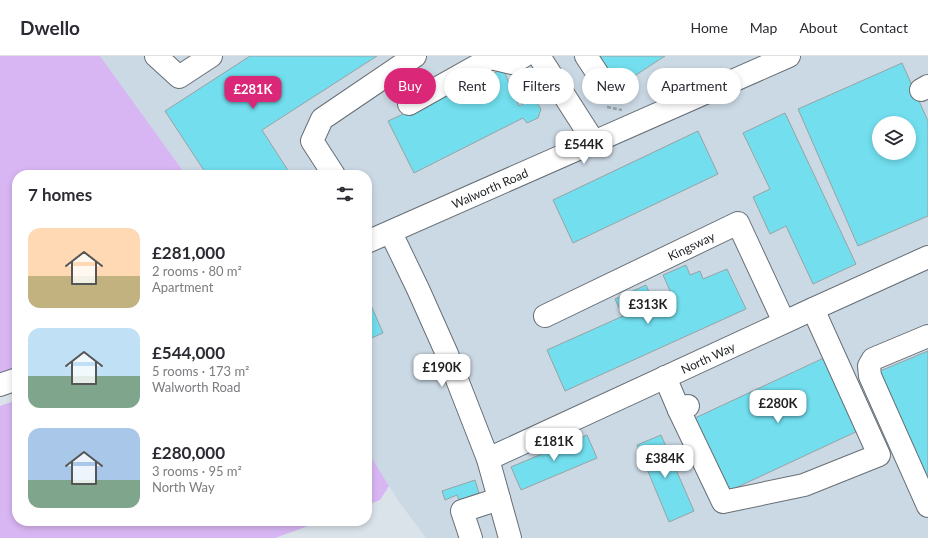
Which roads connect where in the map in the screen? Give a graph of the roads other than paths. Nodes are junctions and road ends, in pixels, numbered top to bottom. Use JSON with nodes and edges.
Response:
{"nodes":[{"id":1,"x":156,"y":56,"type":"edge"},
{"id":2,"x":211,"y":56,"type":"edge"},
{"id":3,"x":415,"y":56,"type":"edge"},
{"id":4,"x":524,"y":56,"type":"edge"},
{"id":5,"x":539,"y":56,"type":"edge"},
{"id":6,"x":586,"y":56,"type":"edge"},
{"id":7,"x":788,"y":56,"type":"edge"},
{"id":8,"x":751,"y":63,"type":"edge"},
{"id":9,"x":592,"y":68,"type":"edge"},
{"id":10,"x":436,"y":89,"type":"edge"},
{"id":11,"x":594,"y":142,"type":"junction"},
{"id":12,"x":331,"y":170,"type":"edge"},
{"id":13,"x":391,"y":232,"type":"junction"},
{"id":14,"x":372,"y":240,"type":"edge"},
{"id":15,"x":928,"y":257,"type":"edge"},
{"id":16,"x":813,"y":309,"type":"junction"},
{"id":17,"x":545,"y":316,"type":"dead end"},
{"id":18,"x":784,"y":322,"type":"junction"},
{"id":19,"x":928,"y":336,"type":"edge"},
{"id":20,"x":665,"y":378,"type":"junction"},
{"id":21,"x":12,"y":381,"type":"edge"},
{"id":22,"x":0,"y":385,"type":"edge"},
{"id":23,"x":488,"y":459,"type":"junction"},
{"id":24,"x":499,"y":499,"type":"junction"},
{"id":25,"x":928,"y":506,"type":"edge"},
{"id":26,"x":471,"y":538,"type":"edge"},
{"id":27,"x":510,"y":538,"type":"edge"}],
"edges":[{"from":1,"to":2,"type":"street"},
{"from":3,"to":12,"type":"street"},
{"from":4,"to":10,"type":"street"},
{"from":5,"to":11,"type":"street"},
{"from":6,"to":9,"type":"street"},
{"from":7,"to":8,"type":"street","name":"Walworth Road"},
{"from":8,"to":11,"type":"street","name":"Walworth Road"},
{"from":11,"to":13,"type":"street","name":"Walworth Road"},
{"from":13,"to":14,"type":"street","name":"Walworth Road"},
{"from":13,"to":23,"type":"street"},
{"from":15,"to":16,"type":"street","name":"North Way"},
{"from":16,"to":18,"type":"street","name":"North Way"},
{"from":16,"to":20,"type":"street"},
{"from":17,"to":18,"type":"street","name":"Kingsway"},
{"from":18,"to":20,"type":"street","name":"North Way"},
{"from":19,"to":25,"type":"street"},
{"from":20,"to":23,"type":"street","name":"North Way"},
{"from":21,"to":22,"type":"street"},
{"from":23,"to":24,"type":"street"},
{"from":24,"to":26,"type":"street"},
{"from":24,"to":27,"type":"street"}]}
